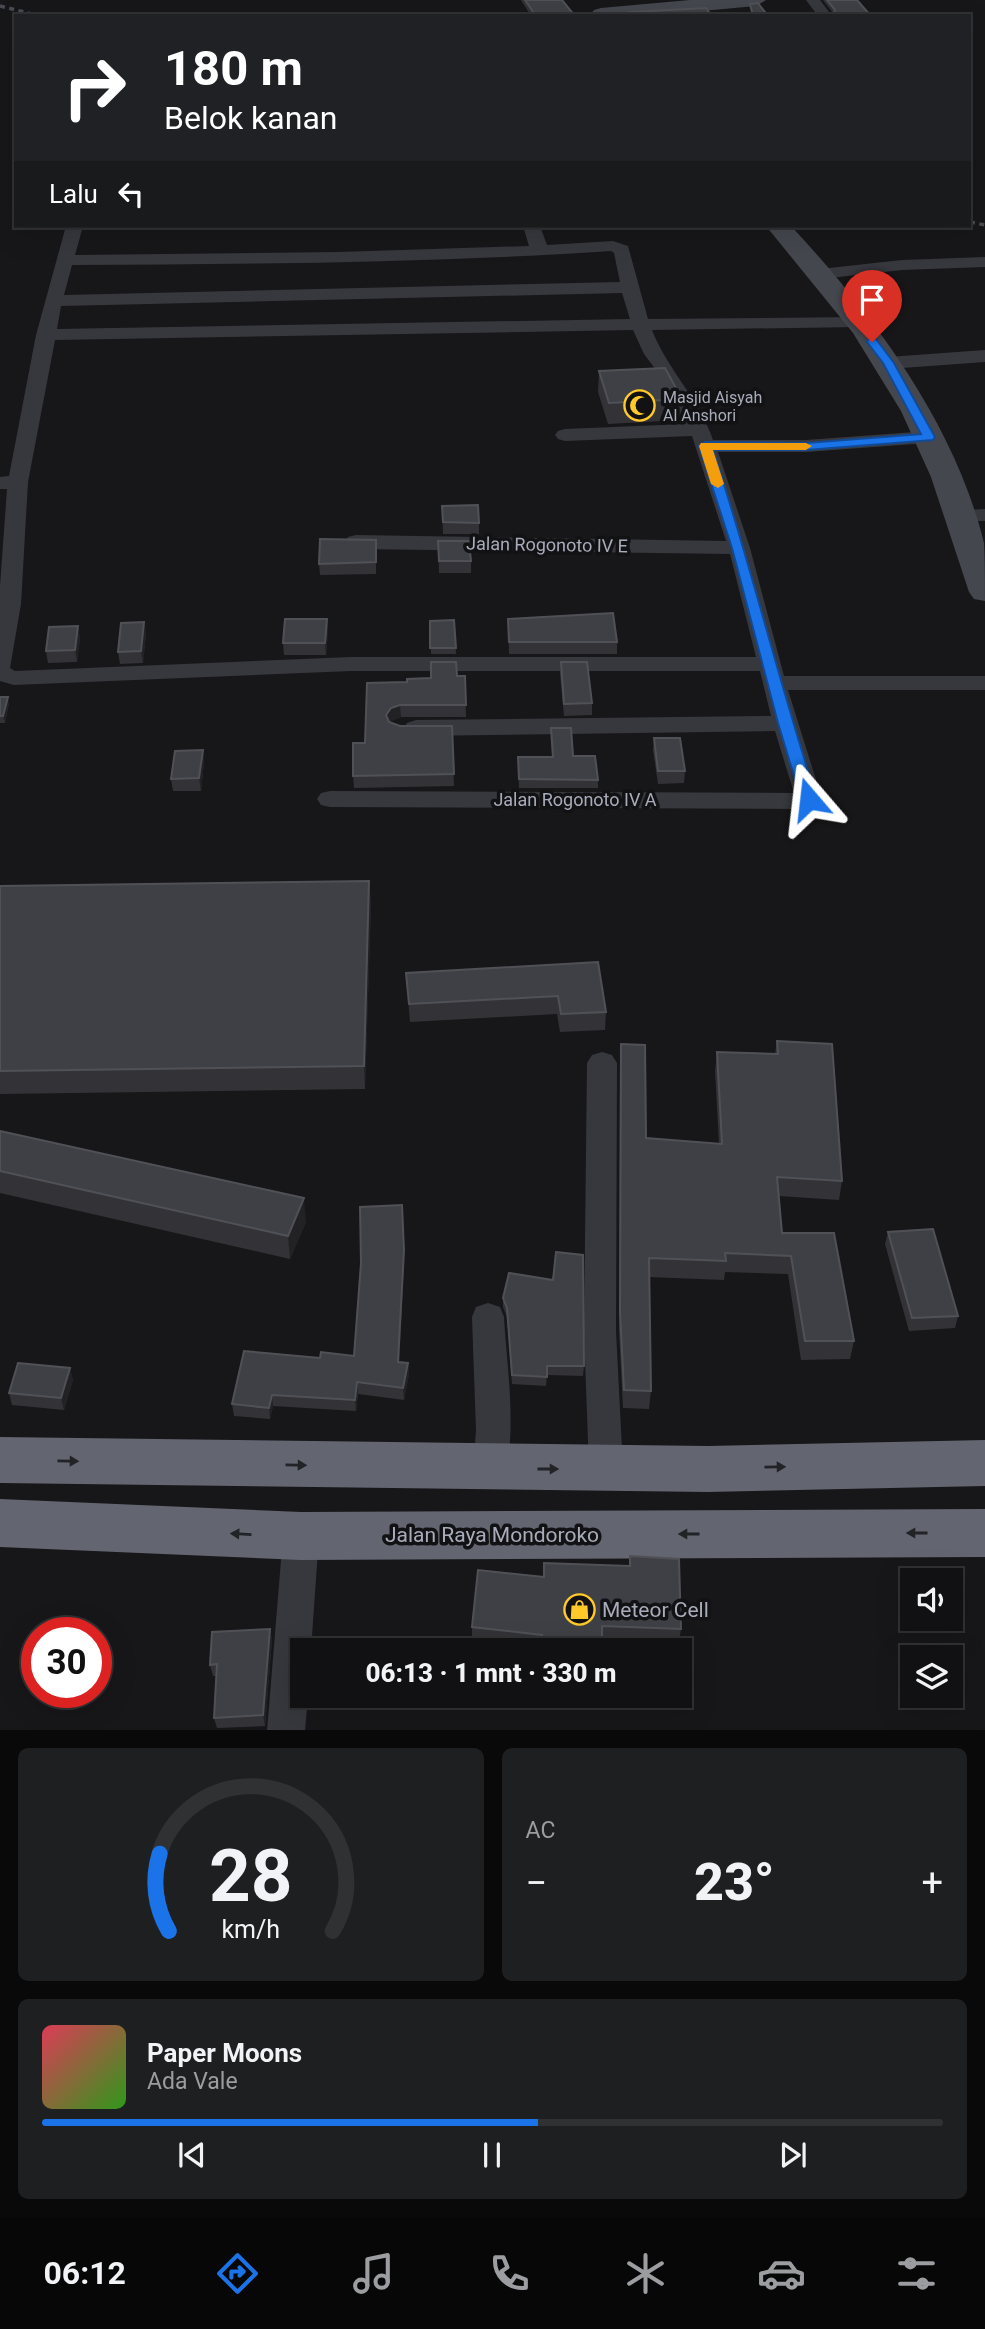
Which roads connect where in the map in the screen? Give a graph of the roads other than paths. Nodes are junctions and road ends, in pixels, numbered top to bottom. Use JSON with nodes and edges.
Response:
{"nodes":[{"id":1,"x":757,"y":0,"type":"edge"},
{"id":2,"x":598,"y":10,"type":"edge"},
{"id":3,"x":73,"y":228,"type":"edge"},
{"id":4,"x":534,"y":228,"type":"edge"},
{"id":5,"x":780,"y":228,"type":"edge"},
{"id":6,"x":540,"y":252,"type":"junction"},
{"id":7,"x":63,"y":260,"type":"junction"},
{"id":8,"x":985,"y":262,"type":"edge"},
{"id":9,"x":820,"y":274,"type":"junction"},
{"id":10,"x":630,"y":286,"type":"junction"},
{"id":11,"x":53,"y":301,"type":"junction"},
{"id":12,"x":857,"y":321,"type":"junction"},
{"id":13,"x":640,"y":325,"type":"junction"},
{"id":14,"x":45,"y":335,"type":"junction"},
{"id":15,"x":985,"y":356,"type":"edge"},
{"id":16,"x":888,"y":363,"type":"junction"},
{"id":17,"x":565,"y":435,"type":"dead end"},
{"id":18,"x":928,"y":437,"type":"junction"},
{"id":19,"x":702,"y":438,"type":"junction"},
{"id":20,"x":9,"y":483,"type":"edge"},
{"id":21,"x":972,"y":516,"type":"edge"},
{"id":22,"x":356,"y":542,"type":"edge"},
{"id":23,"x":739,"y":548,"type":"junction"},
{"id":24,"x":985,"y":592,"type":"edge"},
{"id":25,"x":0,"y":665,"type":"edge"},
{"id":26,"x":0,"y":671,"type":"edge"},
{"id":27,"x":771,"y":674,"type":"junction"},
{"id":28,"x":985,"y":683,"type":"edge"},
{"id":29,"x":785,"y":723,"type":"junction"},
{"id":30,"x":401,"y":728,"type":"edge"},
{"id":31,"x":330,"y":799,"type":"dead end"},
{"id":32,"x":602,"y":1063,"type":"dead end"},
{"id":33,"x":488,"y":1317,"type":"dead end"},
{"id":34,"x":0,"y":1460,"type":"edge"},
{"id":35,"x":985,"y":1463,"type":"edge"},
{"id":36,"x":490,"y":1468,"type":"junction"},
{"id":37,"x":607,"y":1469,"type":"junction"},
{"id":38,"x":0,"y":1523,"type":"edge"},
{"id":39,"x":985,"y":1533,"type":"edge"},
{"id":40,"x":301,"y":1536,"type":"junction"},
{"id":41,"x":286,"y":1730,"type":"edge"}],
"edges":[{"from":1,"to":2,"type":"main road"},
{"from":3,"to":7,"type":"street"},
{"from":4,"to":6,"type":"street"},
{"from":5,"to":9,"type":"main road"},
{"from":6,"to":7,"type":"street"},
{"from":6,"to":10,"type":"street"},
{"from":7,"to":11,"type":"street"},
{"from":8,"to":9,"type":"street"},
{"from":9,"to":12,"type":"main road"},
{"from":10,"to":11,"type":"street"},
{"from":10,"to":13,"type":"street"},
{"from":11,"to":14,"type":"street"},
{"from":12,"to":13,"type":"street"},
{"from":12,"to":16,"type":"main road"},
{"from":13,"to":14,"type":"street"},
{"from":13,"to":19,"type":"street"},
{"from":14,"to":20,"type":"street"},
{"from":15,"to":16,"type":"street"},
{"from":16,"to":18,"type":"main road"},
{"from":17,"to":19,"type":"street"},
{"from":18,"to":19,"type":"street"},
{"from":18,"to":21,"type":"main road"},
{"from":19,"to":23,"type":"street"},
{"from":20,"to":25,"type":"street"},
{"from":21,"to":24,"type":"main road"},
{"from":22,"to":23,"type":"street","name":"Jalan Rogonoto IV E"},
{"from":23,"to":27,"type":"street"},
{"from":26,"to":27,"type":"street"},
{"from":27,"to":28,"type":"street"},
{"from":27,"to":29,"type":"street"},
{"from":29,"to":30,"type":"street"},
{"from":29,"to":31,"type":"street","name":"Jalan Rogonoto IV A"},
{"from":32,"to":37,"type":"street"},
{"from":33,"to":36,"type":"street"},
{"from":34,"to":36,"type":"highway","one_way":true},
{"from":37,"to":35,"type":"highway","one_way":true},
{"from":36,"to":37,"type":"highway","one_way":true},
{"from":40,"to":38,"type":"highway","name":"Jalan Raya Mondoroko","one_way":true},
{"from":39,"to":40,"type":"highway","name":"Jalan Raya Mondoroko","one_way":true},
{"from":40,"to":41,"type":"street"}]}
